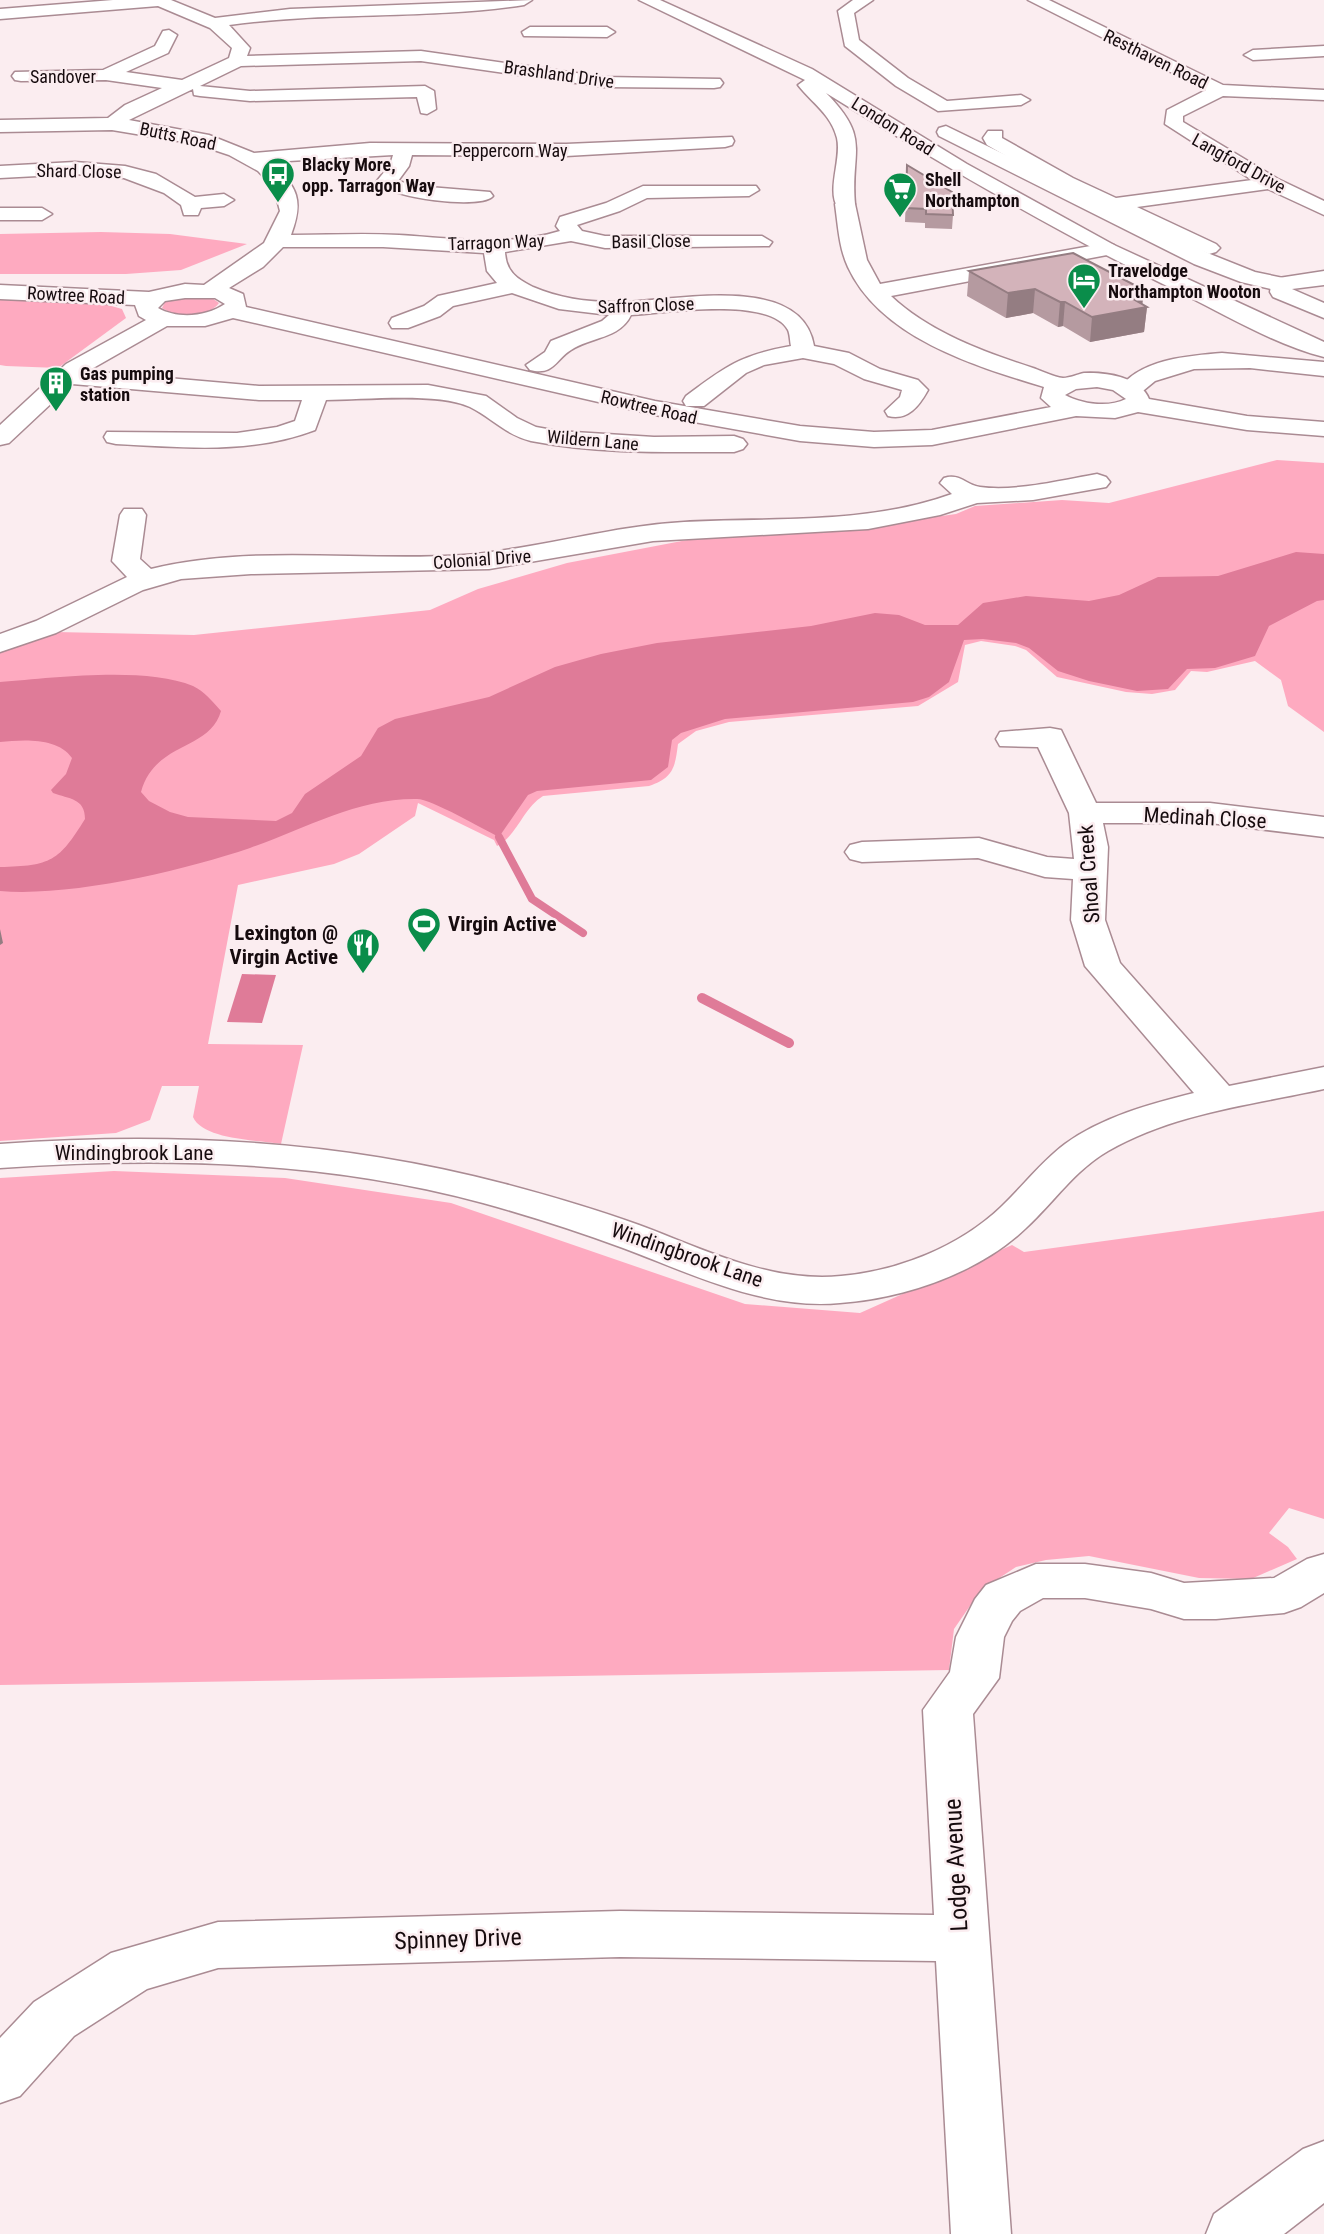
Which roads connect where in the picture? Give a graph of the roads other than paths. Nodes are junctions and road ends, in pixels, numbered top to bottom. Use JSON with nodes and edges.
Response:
{"nodes":[{"id":1,"x":524,"y":0,"type":"edge"},
{"id":2,"x":648,"y":0,"type":"edge"},
{"id":3,"x":865,"y":0,"type":"edge"},
{"id":4,"x":1036,"y":0,"type":"edge"},
{"id":5,"x":160,"y":1,"type":"edge"},
{"id":6,"x":48,"y":5,"type":"edge"},
{"id":7,"x":317,"y":6,"type":"edge"},
{"id":8,"x":106,"y":7,"type":"junction"},
{"id":9,"x":0,"y":14,"type":"edge"},
{"id":10,"x":124,"y":22,"type":"dead end"},
{"id":11,"x":212,"y":23,"type":"junction"},
{"id":12,"x":607,"y":32,"type":"dead end"},
{"id":13,"x":429,"y":38,"type":"dead end"},
{"id":14,"x":303,"y":41,"type":"dead end"},
{"id":15,"x":144,"y":43,"type":"dead end"},
{"id":16,"x":794,"y":45,"type":"dead end"},
{"id":17,"x":753,"y":47,"type":"junction"},
{"id":18,"x":1324,"y":51,"type":"edge"},
{"id":19,"x":421,"y":55,"type":"junction"},
{"id":20,"x":1253,"y":55,"type":"dead end"},
{"id":21,"x":359,"y":58,"type":"junction"},
{"id":22,"x":237,"y":61,"type":"junction"},
{"id":23,"x":301,"y":61,"type":"junction"},
{"id":24,"x":659,"y":64,"type":"dead end"},
{"id":25,"x":517,"y":68,"type":"junction"},
{"id":26,"x":840,"y":71,"type":"dead end"},
{"id":27,"x":106,"y":75,"type":"junction"},
{"id":28,"x":570,"y":78,"type":"junction"},
{"id":29,"x":639,"y":85,"type":"junction"},
{"id":30,"x":1220,"y":90,"type":"junction"},
{"id":31,"x":373,"y":91,"type":"junction"},
{"id":32,"x":199,"y":92,"type":"junction"},
{"id":33,"x":546,"y":94,"type":"dead end"},
{"id":34,"x":1324,"y":95,"type":"edge"},
{"id":35,"x":1021,"y":100,"type":"dead end"},
{"id":36,"x":703,"y":103,"type":"dead end"},
{"id":37,"x":31,"y":104,"type":"dead end"},
{"id":38,"x":1324,"y":108,"type":"edge"},
{"id":39,"x":427,"y":109,"type":"dead end"},
{"id":40,"x":1296,"y":113,"type":"dead end"},
{"id":41,"x":927,"y":120,"type":"dead end"},
{"id":42,"x":112,"y":124,"type":"junction"},
{"id":43,"x":0,"y":126,"type":"edge"},
{"id":44,"x":946,"y":132,"type":"junction"},
{"id":45,"x":996,"y":135,"type":"dead end"},
{"id":46,"x":725,"y":142,"type":"dead end"},
{"id":47,"x":404,"y":150,"type":"junction"},
{"id":48,"x":253,"y":159,"type":"junction"},
{"id":49,"x":0,"y":172,"type":"edge"},
{"id":50,"x":1271,"y":183,"type":"junction"},
{"id":51,"x":1324,"y":189,"type":"edge"},
{"id":52,"x":749,"y":190,"type":"dead end"},
{"id":53,"x":1291,"y":192,"type":"junction"},
{"id":54,"x":468,"y":197,"type":"dead end"},
{"id":55,"x":224,"y":200,"type":"dead end"},
{"id":56,"x":1114,"y":204,"type":"junction"},
{"id":57,"x":1324,"y":209,"type":"edge"},
{"id":58,"x":42,"y":214,"type":"dead end"},
{"id":59,"x":11,"y":217,"type":"edge"},
{"id":60,"x":570,"y":235,"type":"junction"},
{"id":61,"x":278,"y":241,"type":"junction"},
{"id":62,"x":762,"y":242,"type":"dead end"},
{"id":63,"x":494,"y":245,"type":"junction"},
{"id":64,"x":1209,"y":248,"type":"dead end"},
{"id":65,"x":1107,"y":249,"type":"junction"},
{"id":66,"x":1324,"y":278,"type":"edge"},
{"id":67,"x":1280,"y":284,"type":"junction"},
{"id":68,"x":514,"y":286,"type":"junction"},
{"id":69,"x":210,"y":290,"type":"junction"},
{"id":70,"x":0,"y":292,"type":"edge"},
{"id":71,"x":875,"y":292,"type":"junction"},
{"id":72,"x":158,"y":309,"type":"junction"},
{"id":73,"x":621,"y":309,"type":"junction"},
{"id":74,"x":231,"y":311,"type":"junction"},
{"id":75,"x":1324,"y":311,"type":"edge"},
{"id":76,"x":400,"y":323,"type":"dead end"},
{"id":77,"x":1324,"y":326,"type":"edge"},
{"id":78,"x":1324,"y":350,"type":"edge"},
{"id":79,"x":803,"y":351,"type":"junction"},
{"id":80,"x":211,"y":363,"type":"dead end"},
{"id":81,"x":538,"y":365,"type":"dead end"},
{"id":82,"x":1002,"y":366,"type":"junction"},
{"id":83,"x":1324,"y":369,"type":"edge"},
{"id":84,"x":66,"y":376,"type":"junction"},
{"id":85,"x":173,"y":384,"type":"junction"},
{"id":86,"x":1063,"y":385,"type":"junction"},
{"id":87,"x":316,"y":394,"type":"junction"},
{"id":88,"x":1132,"y":397,"type":"junction"},
{"id":89,"x":695,"y":401,"type":"dead end"},
{"id":90,"x":913,"y":406,"type":"dead end"},
{"id":91,"x":1072,"y":409,"type":"junction"},
{"id":92,"x":1017,"y":424,"type":"junction"},
{"id":93,"x":5,"y":428,"type":"edge"},
{"id":94,"x":1324,"y":429,"type":"edge"},
{"id":95,"x":116,"y":437,"type":"dead end"},
{"id":96,"x":721,"y":449,"type":"dead end"},
{"id":97,"x":1097,"y":482,"type":"dead end"},
{"id":98,"x":133,"y":515,"type":"dead end"},
{"id":99,"x":145,"y":578,"type":"junction"},
{"id":100,"x":0,"y":643,"type":"edge"},
{"id":101,"x":1011,"y":739,"type":"dead end"},
{"id":102,"x":1085,"y":813,"type":"junction"},
{"id":103,"x":1324,"y":827,"type":"edge"},
{"id":104,"x":862,"y":852,"type":"dead end"},
{"id":105,"x":1091,"y":871,"type":"junction"},
{"id":106,"x":1324,"y":1078,"type":"edge"},
{"id":107,"x":1218,"y":1097,"type":"junction"},
{"id":108,"x":0,"y":1156,"type":"edge"},
{"id":109,"x":1324,"y":1571,"type":"edge"},
{"id":110,"x":960,"y":1938,"type":"junction"},
{"id":111,"x":0,"y":2078,"type":"edge"},
{"id":112,"x":1324,"y":2168,"type":"edge"},
{"id":113,"x":981,"y":2234,"type":"edge"},
{"id":114,"x":1236,"y":2234,"type":"edge"}],
"edges":[{"from":1,"to":7,"type":"main road"},
{"from":2,"to":17,"type":"main road","name":"London Road"},
{"from":3,"to":35,"type":"main road"},
{"from":4,"to":30,"type":"main road","name":"Resthaven Road"},
{"from":5,"to":8,"type":"main road"},
{"from":5,"to":11,"type":"main road"},
{"from":6,"to":8,"type":"main road"},
{"from":6,"to":9,"type":"main road"},
{"from":7,"to":11,"type":"main road"},
{"from":8,"to":10,"type":"main road"},
{"from":11,"to":22,"type":"main road"},
{"from":12,"to":25,"type":"main road"},
{"from":13,"to":19,"type":"main road"},
{"from":14,"to":23,"type":"main road"},
{"from":15,"to":27,"type":"main road","name":"Sandover"},
{"from":16,"to":26,"type":"main road","name":"London Road"},
{"from":17,"to":65,"type":"main road","name":"London Road"},
{"from":17,"to":71,"type":"main road"},
{"from":18,"to":20,"type":"main road"},
{"from":19,"to":21,"type":"main road","name":"Brashland Drive"},
{"from":19,"to":25,"type":"main road","name":"Brashland Drive"},
{"from":21,"to":23,"type":"main road","name":"Brashland Drive"},
{"from":21,"to":31,"type":"main road"},
{"from":22,"to":23,"type":"main road","name":"Brashland Drive"},
{"from":22,"to":32,"type":"main road"},
{"from":24,"to":29,"type":"main road"},
{"from":25,"to":28,"type":"main road","name":"Brashland Drive"},
{"from":27,"to":32,"type":"main road","name":"Sandover"},
{"from":27,"to":37,"type":"main road","name":"Sandover"},
{"from":28,"to":29,"type":"main road","name":"Brashland Drive"},
{"from":28,"to":33,"type":"main road"},
{"from":29,"to":36,"type":"main road","name":"Brashland Drive"},
{"from":30,"to":34,"type":"main road","name":"Resthaven Road"},
{"from":30,"to":50,"type":"main road","name":"Langford Drive"},
{"from":31,"to":32,"type":"main road","name":"Sandover"},
{"from":31,"to":39,"type":"main road","name":"Sandover"},
{"from":32,"to":42,"type":"main road"},
{"from":38,"to":40,"type":"main road"},
{"from":41,"to":44,"type":"main road","name":"London Road"},
{"from":42,"to":43,"type":"main road","name":"Butts Road"},
{"from":42,"to":48,"type":"main road","name":"Butts Road"},
{"from":44,"to":67,"type":"main road"},
{"from":44,"to":77,"type":"main road","name":"London Road"},
{"from":45,"to":56,"type":"main road"},
{"from":46,"to":47,"type":"main road","name":"Peppercorn Way"},
{"from":47,"to":48,"type":"main road","name":"Peppercorn Way"},
{"from":47,"to":54,"type":"main road"},
{"from":48,"to":61,"type":"main road","name":"Butts Road"},
{"from":49,"to":55,"type":"main road","name":"Shard Close"},
{"from":50,"to":53,"type":"main road","name":"Langford Drive"},
{"from":50,"to":56,"type":"main road"},
{"from":51,"to":53,"type":"main road"},
{"from":52,"to":60,"type":"main road","name":"Tarragon Way"},
{"from":53,"to":57,"type":"main road","name":"Langford Drive"},
{"from":56,"to":64,"type":"main road"},
{"from":58,"to":59,"type":"main road"},
{"from":60,"to":62,"type":"main road","name":"Basil Close"},
{"from":60,"to":63,"type":"main road","name":"Tarragon Way"},
{"from":61,"to":63,"type":"main road","name":"Tarragon Way"},
{"from":61,"to":69,"type":"main road"},
{"from":63,"to":68,"type":"main road"},
{"from":65,"to":71,"type":"main road"},
{"from":65,"to":78,"type":"main road","name":"London Road"},
{"from":66,"to":67,"type":"main road"},
{"from":67,"to":75,"type":"main road"},
{"from":68,"to":73,"type":"main road","name":"Saffron Close"},
{"from":68,"to":76,"type":"main road"},
{"from":69,"to":72,"type":"main road"},
{"from":69,"to":74,"type":"main road"},
{"from":70,"to":72,"type":"main road","name":"Rowtree Road"},
{"from":71,"to":82,"type":"main road"},
{"from":72,"to":74,"type":"main road"},
{"from":72,"to":84,"type":"main road"},
{"from":73,"to":79,"type":"main road","name":"Saffron Close"},
{"from":73,"to":81,"type":"main road"},
{"from":74,"to":92,"type":"main road","name":"Rowtree Road"},
{"from":79,"to":89,"type":"main road"},
{"from":79,"to":90,"type":"main road"},
{"from":80,"to":85,"type":"main road"},
{"from":82,"to":86,"type":"main road"},
{"from":82,"to":92,"type":"main road"},
{"from":83,"to":88,"type":"main road"},
{"from":84,"to":85,"type":"main road","name":"Wildern Lane"},
{"from":84,"to":93,"type":"main road"},
{"from":85,"to":87,"type":"main road","name":"Wildern Lane"},
{"from":86,"to":88,"type":"main road"},
{"from":86,"to":91,"type":"main road"},
{"from":87,"to":95,"type":"main road"},
{"from":87,"to":96,"type":"main road","name":"Wildern Lane"},
{"from":88,"to":91,"type":"main road","name":"Rowtree Road"},
{"from":88,"to":94,"type":"main road"},
{"from":91,"to":92,"type":"main road","name":"Rowtree Road"},
{"from":97,"to":99,"type":"main road","name":"Colonial Drive"},
{"from":98,"to":99,"type":"main road"},
{"from":99,"to":100,"type":"main road","name":"Colonial Drive"},
{"from":101,"to":102,"type":"main road","name":"Shoal Creek"},
{"from":102,"to":103,"type":"main road","name":"Medinah Close"},
{"from":102,"to":105,"type":"main road","name":"Shoal Creek"},
{"from":104,"to":105,"type":"main road"},
{"from":105,"to":107,"type":"main road","name":"Shoal Creek"},
{"from":106,"to":107,"type":"main road","name":"Windingbrook Lane"},
{"from":107,"to":108,"type":"main road","name":"Windingbrook Lane"},
{"from":109,"to":110,"type":"main road","name":"Lodge Avenue"},
{"from":110,"to":111,"type":"main road","name":"Spinney Drive"},
{"from":110,"to":113,"type":"main road","name":"Lodge Avenue"},
{"from":112,"to":114,"type":"main road"}]}
